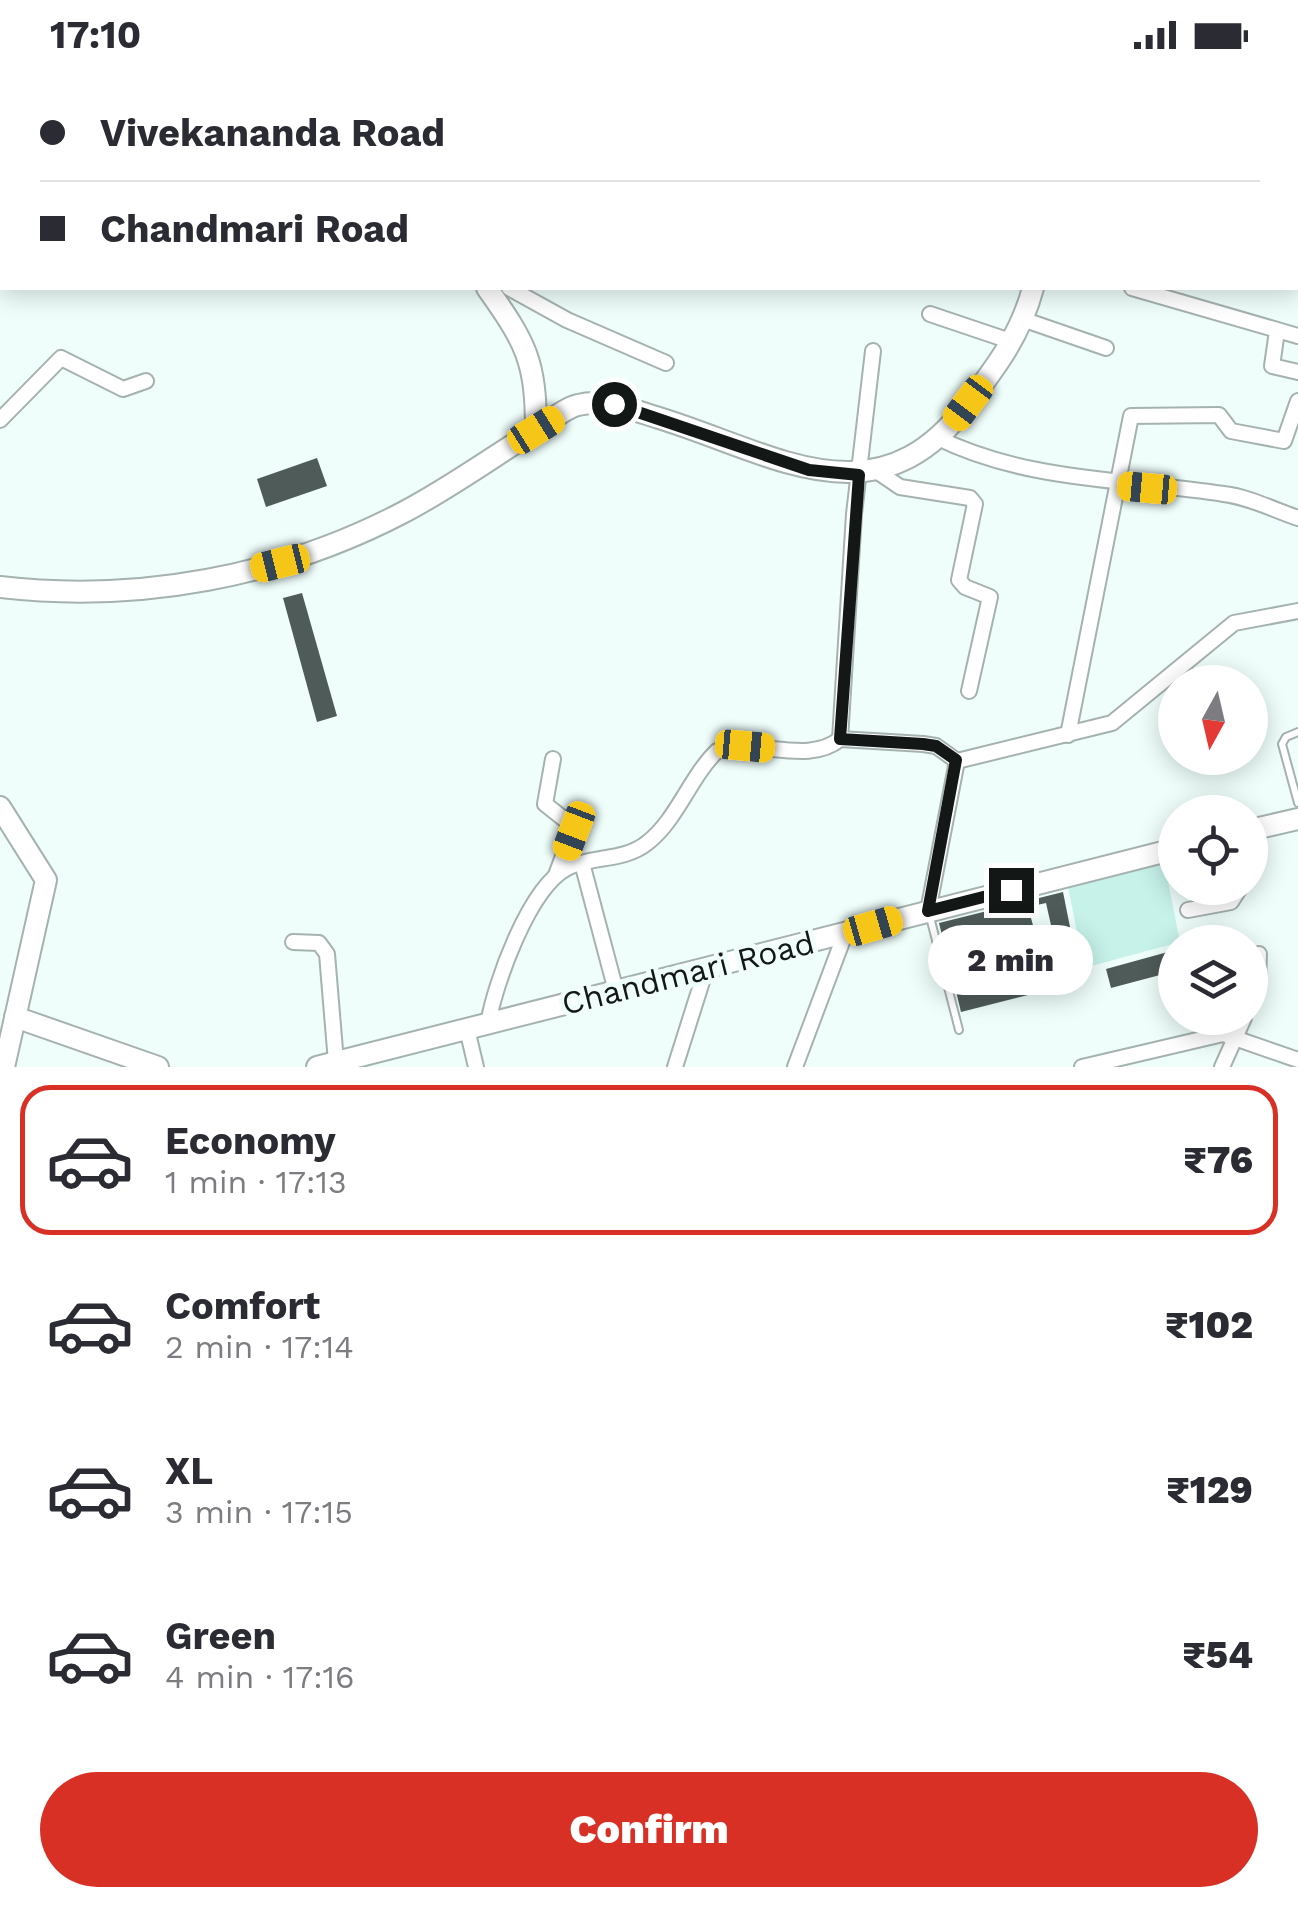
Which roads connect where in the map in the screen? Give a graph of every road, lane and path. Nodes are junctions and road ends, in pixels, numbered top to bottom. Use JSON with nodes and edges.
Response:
{"nodes":[{"id":1,"x":488,"y":290,"type":"edge"},
{"id":2,"x":513,"y":290,"type":"edge"},
{"id":3,"x":1033,"y":290,"type":"edge"},
{"id":4,"x":1165,"y":292,"type":"edge"},
{"id":5,"x":930,"y":314,"type":"dead end"},
{"id":6,"x":1024,"y":320,"type":"junction"},
{"id":7,"x":1278,"y":331,"type":"junction"},
{"id":8,"x":1298,"y":336,"type":"edge"},
{"id":9,"x":1013,"y":342,"type":"junction"},
{"id":10,"x":1106,"y":348,"type":"dead end"},
{"id":11,"x":873,"y":351,"type":"dead end"},
{"id":12,"x":666,"y":363,"type":"dead end"},
{"id":13,"x":1298,"y":372,"type":"edge"},
{"id":14,"x":146,"y":381,"type":"dead end"},
{"id":15,"x":1298,"y":401,"type":"edge"},
{"id":16,"x":0,"y":420,"type":"edge"},
{"id":17,"x":536,"y":430,"type":"junction"},
{"id":18,"x":936,"y":437,"type":"junction"},
{"id":19,"x":867,"y":472,"type":"junction"},
{"id":20,"x":1116,"y":485,"type":"junction"},
{"id":21,"x":1298,"y":518,"type":"edge"},
{"id":22,"x":0,"y":587,"type":"edge"},
{"id":23,"x":1298,"y":611,"type":"edge"},
{"id":24,"x":969,"y":691,"type":"dead end"},
{"id":25,"x":1298,"y":732,"type":"edge"},
{"id":26,"x":1068,"y":735,"type":"junction"},
{"id":27,"x":840,"y":739,"type":"junction"},
{"id":28,"x":554,"y":759,"type":"dead end"},
{"id":29,"x":956,"y":760,"type":"junction"},
{"id":30,"x":1298,"y":803,"type":"edge"},
{"id":31,"x":0,"y":807,"type":"edge"},
{"id":32,"x":1298,"y":819,"type":"edge"},
{"id":33,"x":1268,"y":826,"type":"edge"},
{"id":34,"x":1158,"y":853,"type":"edge"},
{"id":35,"x":582,"y":863,"type":"junction"},
{"id":36,"x":556,"y":876,"type":"junction"},
{"id":37,"x":1215,"y":905,"type":"edge"},
{"id":38,"x":1188,"y":910,"type":"dead end"},
{"id":39,"x":928,"y":911,"type":"junction"},
{"id":40,"x":846,"y":934,"type":"junction"},
{"id":41,"x":293,"y":942,"type":"dead end"},
{"id":42,"x":706,"y":969,"type":"junction"},
{"id":43,"x":616,"y":991,"type":"junction"},
{"id":44,"x":15,"y":1017,"type":"junction"},
{"id":45,"x":478,"y":1026,"type":"junction"},
{"id":46,"x":959,"y":1030,"type":"dead end"},
{"id":47,"x":1236,"y":1035,"type":"junction"},
{"id":48,"x":1298,"y":1060,"type":"edge"},
{"id":49,"x":327,"y":1064,"type":"edge"},
{"id":50,"x":4,"y":1067,"type":"edge"},
{"id":51,"x":158,"y":1067,"type":"edge"},
{"id":52,"x":476,"y":1067,"type":"edge"},
{"id":53,"x":675,"y":1067,"type":"edge"},
{"id":54,"x":795,"y":1067,"type":"edge"},
{"id":55,"x":1082,"y":1067,"type":"edge"},
{"id":56,"x":1222,"y":1067,"type":"edge"}],
"edges":[{"from":1,"to":17,"type":"main road"},
{"from":2,"to":12,"type":"street"},
{"from":3,"to":6,"type":"main road"},
{"from":4,"to":7,"type":"street"},
{"from":5,"to":9,"type":"street"},
{"from":6,"to":9,"type":"main road"},
{"from":6,"to":10,"type":"street"},
{"from":7,"to":8,"type":"street"},
{"from":7,"to":13,"type":"street"},
{"from":9,"to":18,"type":"main road"},
{"from":11,"to":19,"type":"street"},
{"from":14,"to":16,"type":"street"},
{"from":15,"to":20,"type":"street"},
{"from":17,"to":19,"type":"main road"},
{"from":17,"to":22,"type":"main road"},
{"from":18,"to":19,"type":"main road"},
{"from":18,"to":20,"type":"street"},
{"from":19,"to":24,"type":"street"},
{"from":19,"to":27,"type":"street"},
{"from":20,"to":21,"type":"street"},
{"from":20,"to":26,"type":"street"},
{"from":23,"to":26,"type":"street"},
{"from":25,"to":30,"type":"lane"},
{"from":26,"to":29,"type":"street"},
{"from":27,"to":29,"type":"street"},
{"from":27,"to":35,"type":"street"},
{"from":28,"to":36,"type":"street"},
{"from":29,"to":39,"type":"street"},
{"from":31,"to":44,"type":"main road"},
{"from":32,"to":33,"type":"main road"},
{"from":34,"to":39,"type":"main road","name":"Chandmari Road"},
{"from":35,"to":36,"type":"street"},
{"from":35,"to":43,"type":"street"},
{"from":36,"to":45,"type":"street"},
{"from":37,"to":38,"type":"street"},
{"from":39,"to":40,"type":"main road","name":"Chandmari Road"},
{"from":39,"to":46,"type":"lane"},
{"from":40,"to":42,"type":"main road","name":"Chandmari Road"},
{"from":40,"to":54,"type":"street"},
{"from":41,"to":49,"type":"street"},
{"from":42,"to":43,"type":"main road","name":"Chandmari Road"},
{"from":42,"to":53,"type":"street"},
{"from":43,"to":45,"type":"main road","name":"Chandmari Road"},
{"from":44,"to":50,"type":"main road"},
{"from":44,"to":51,"type":"main road"},
{"from":45,"to":49,"type":"main road","name":"Chandmari Road"},
{"from":45,"to":52,"type":"street"},
{"from":47,"to":48,"type":"street"},
{"from":47,"to":55,"type":"street"},
{"from":47,"to":56,"type":"street"}]}
